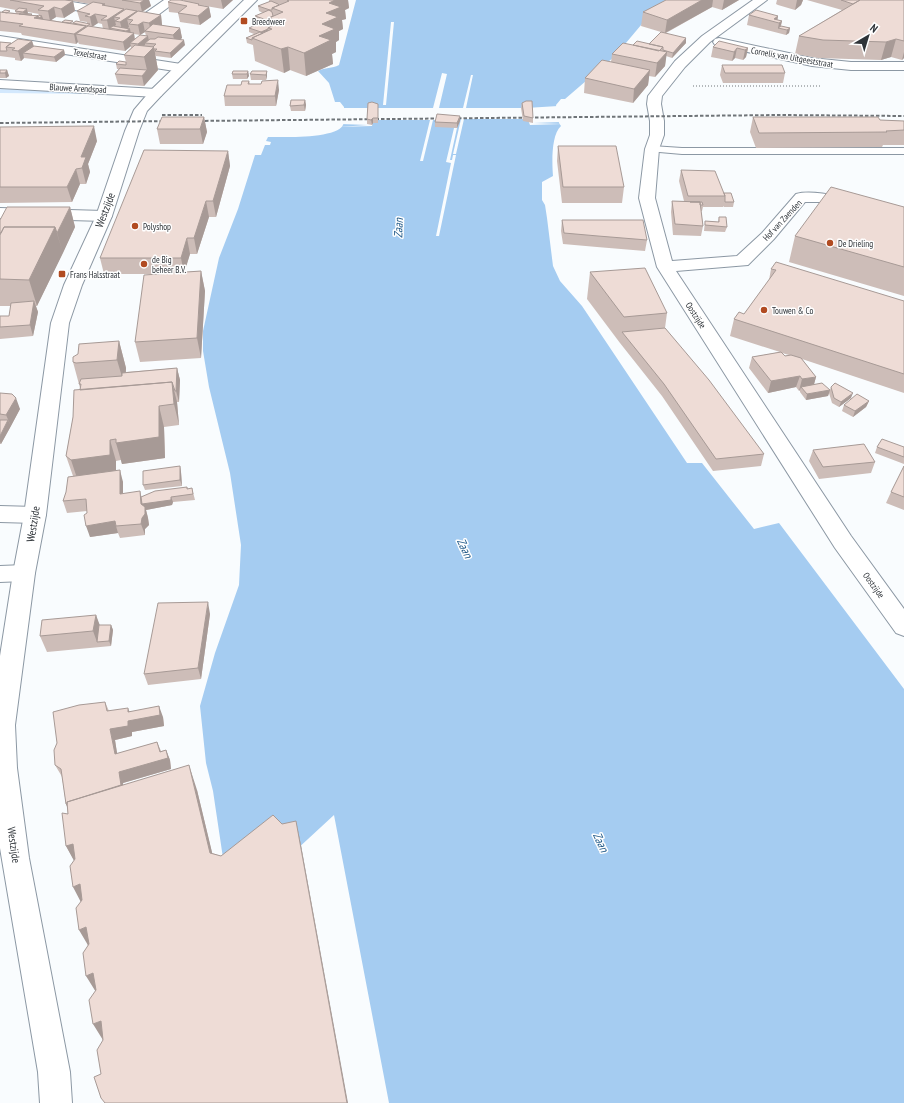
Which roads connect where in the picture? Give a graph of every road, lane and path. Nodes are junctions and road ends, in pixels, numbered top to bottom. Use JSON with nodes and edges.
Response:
{"nodes":[{"id":1,"x":39,"y":0,"type":"edge"},
{"id":2,"x":172,"y":0,"type":"edge"},
{"id":3,"x":251,"y":0,"type":"edge"},
{"id":4,"x":761,"y":0,"type":"edge"},
{"id":5,"x":706,"y":39,"type":"junction"},
{"id":6,"x":0,"y":40,"type":"edge"},
{"id":7,"x":904,"y":66,"type":"edge"},
{"id":8,"x":181,"y":68,"type":"junction"},
{"id":9,"x":665,"y":83,"type":"junction"},
{"id":10,"x":0,"y":84,"type":"edge"},
{"id":11,"x":825,"y":86,"type":"dead end"},
{"id":12,"x":156,"y":92,"type":"junction"},
{"id":13,"x":652,"y":149,"type":"junction"},
{"id":14,"x":904,"y":152,"type":"edge"},
{"id":15,"x":104,"y":216,"type":"junction"},
{"id":16,"x":5,"y":217,"type":"edge"},
{"id":17,"x":904,"y":220,"type":"edge"},
{"id":18,"x":665,"y":267,"type":"junction"},
{"id":19,"x":0,"y":514,"type":"edge"},
{"id":20,"x":35,"y":515,"type":"junction"},
{"id":21,"x":24,"y":573,"type":"junction"},
{"id":22,"x":0,"y":574,"type":"edge"},
{"id":23,"x":904,"y":627,"type":"edge"},
{"id":24,"x":56,"y":1103,"type":"edge"}],
"edges":[{"from":1,"to":2,"type":"street"},
{"from":3,"to":8,"type":"street","name":"Westzijde"},
{"from":4,"to":5,"type":"street","name":"Oostzijde"},
{"from":5,"to":7,"type":"street","name":"Cornelis van Uitgeeststraat"},
{"from":5,"to":9,"type":"street","name":"Oostzijde"},
{"from":6,"to":8,"type":"street","name":"Texelstraat"},
{"from":8,"to":12,"type":"street","name":"Westzijde"},
{"from":9,"to":11,"type":"path"},
{"from":9,"to":13,"type":"street","name":"Oostzijde"},
{"from":10,"to":12,"type":"street","name":"Blauwe Arendspad"},
{"from":12,"to":15,"type":"street","name":"Westzijde"},
{"from":13,"to":14,"type":"lane"},
{"from":13,"to":18,"type":"street","name":"Oostzijde"},
{"from":15,"to":16,"type":"street"},
{"from":15,"to":20,"type":"street","name":"Westzijde"},
{"from":17,"to":18,"type":"street","name":"Hof van Zaenden"},
{"from":18,"to":23,"type":"street","name":"Oostzijde"},
{"from":19,"to":20,"type":"street"},
{"from":20,"to":21,"type":"street","name":"Westzijde"},
{"from":21,"to":22,"type":"street"},
{"from":21,"to":24,"type":"street","name":"Westzijde"}]}
